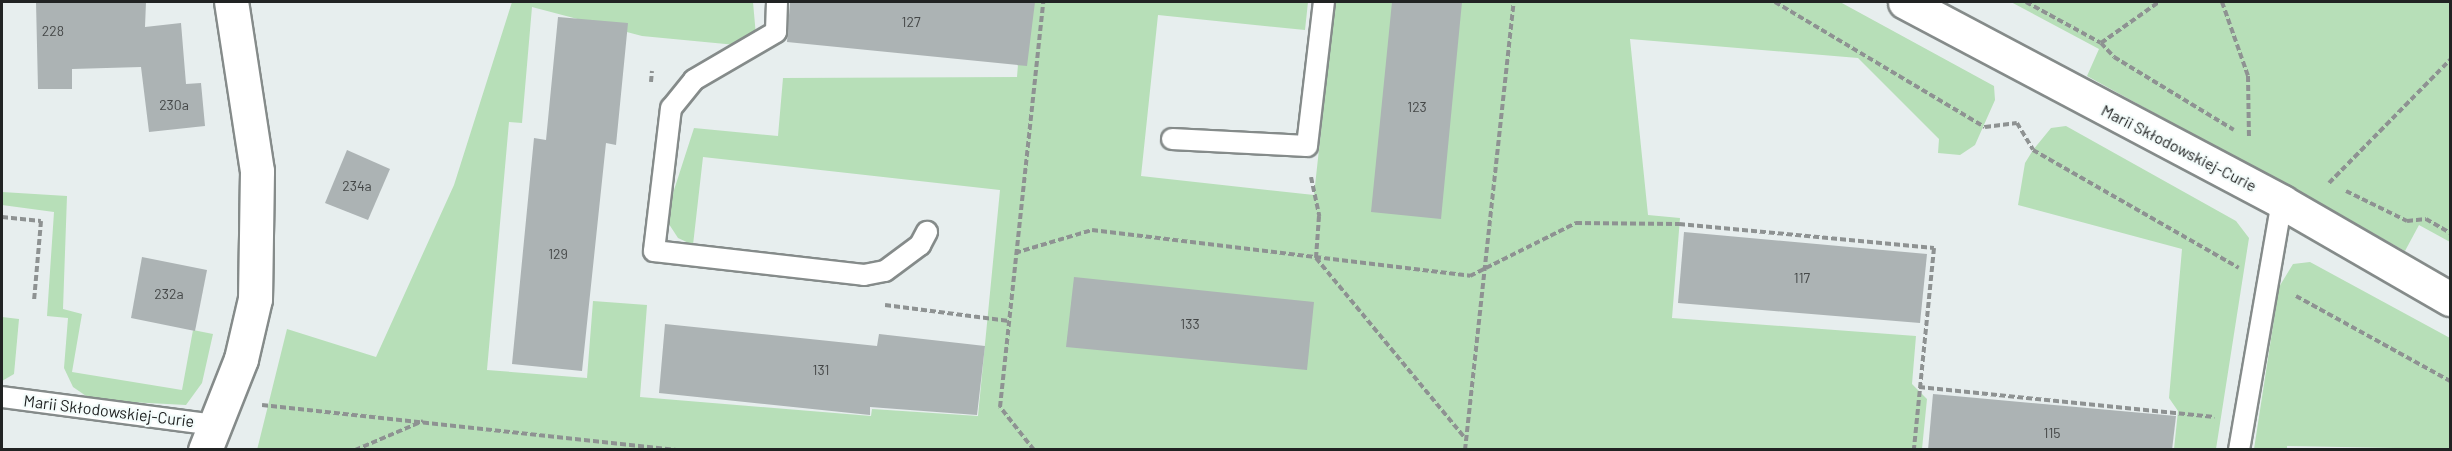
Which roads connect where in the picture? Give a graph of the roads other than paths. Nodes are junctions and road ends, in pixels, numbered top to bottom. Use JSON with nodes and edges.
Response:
{"nodes":[{"id":1,"x":231,"y":2,"type":"edge"},
{"id":2,"x":777,"y":2,"type":"edge"},
{"id":3,"x":1324,"y":2,"type":"edge"},
{"id":4,"x":1905,"y":2,"type":"edge"},
{"id":5,"x":1172,"y":139,"type":"dead end"},
{"id":6,"x":2282,"y":202,"type":"junction"},
{"id":7,"x":927,"y":232,"type":"dead end"},
{"id":8,"x":2451,"y":299,"type":"edge"},
{"id":9,"x":2,"y":397,"type":"edge"},
{"id":10,"x":210,"y":437,"type":"edge"},
{"id":11,"x":2239,"y":450,"type":"edge"}],
"edges":[{"from":1,"to":10,"type":"street","name":"Marii Skłodowskiej-Curie"},
{"from":2,"to":7,"type":"lane"},
{"from":3,"to":5,"type":"lane"},
{"from":4,"to":6,"type":"street","name":"Marii Skłodowskiej-Curie"},
{"from":6,"to":8,"type":"street","name":"Marii Skłodowskiej-Curie"},
{"from":6,"to":11,"type":"lane"},
{"from":9,"to":10,"type":"lane","name":"Marii Skłodowskiej-Curie"}]}
